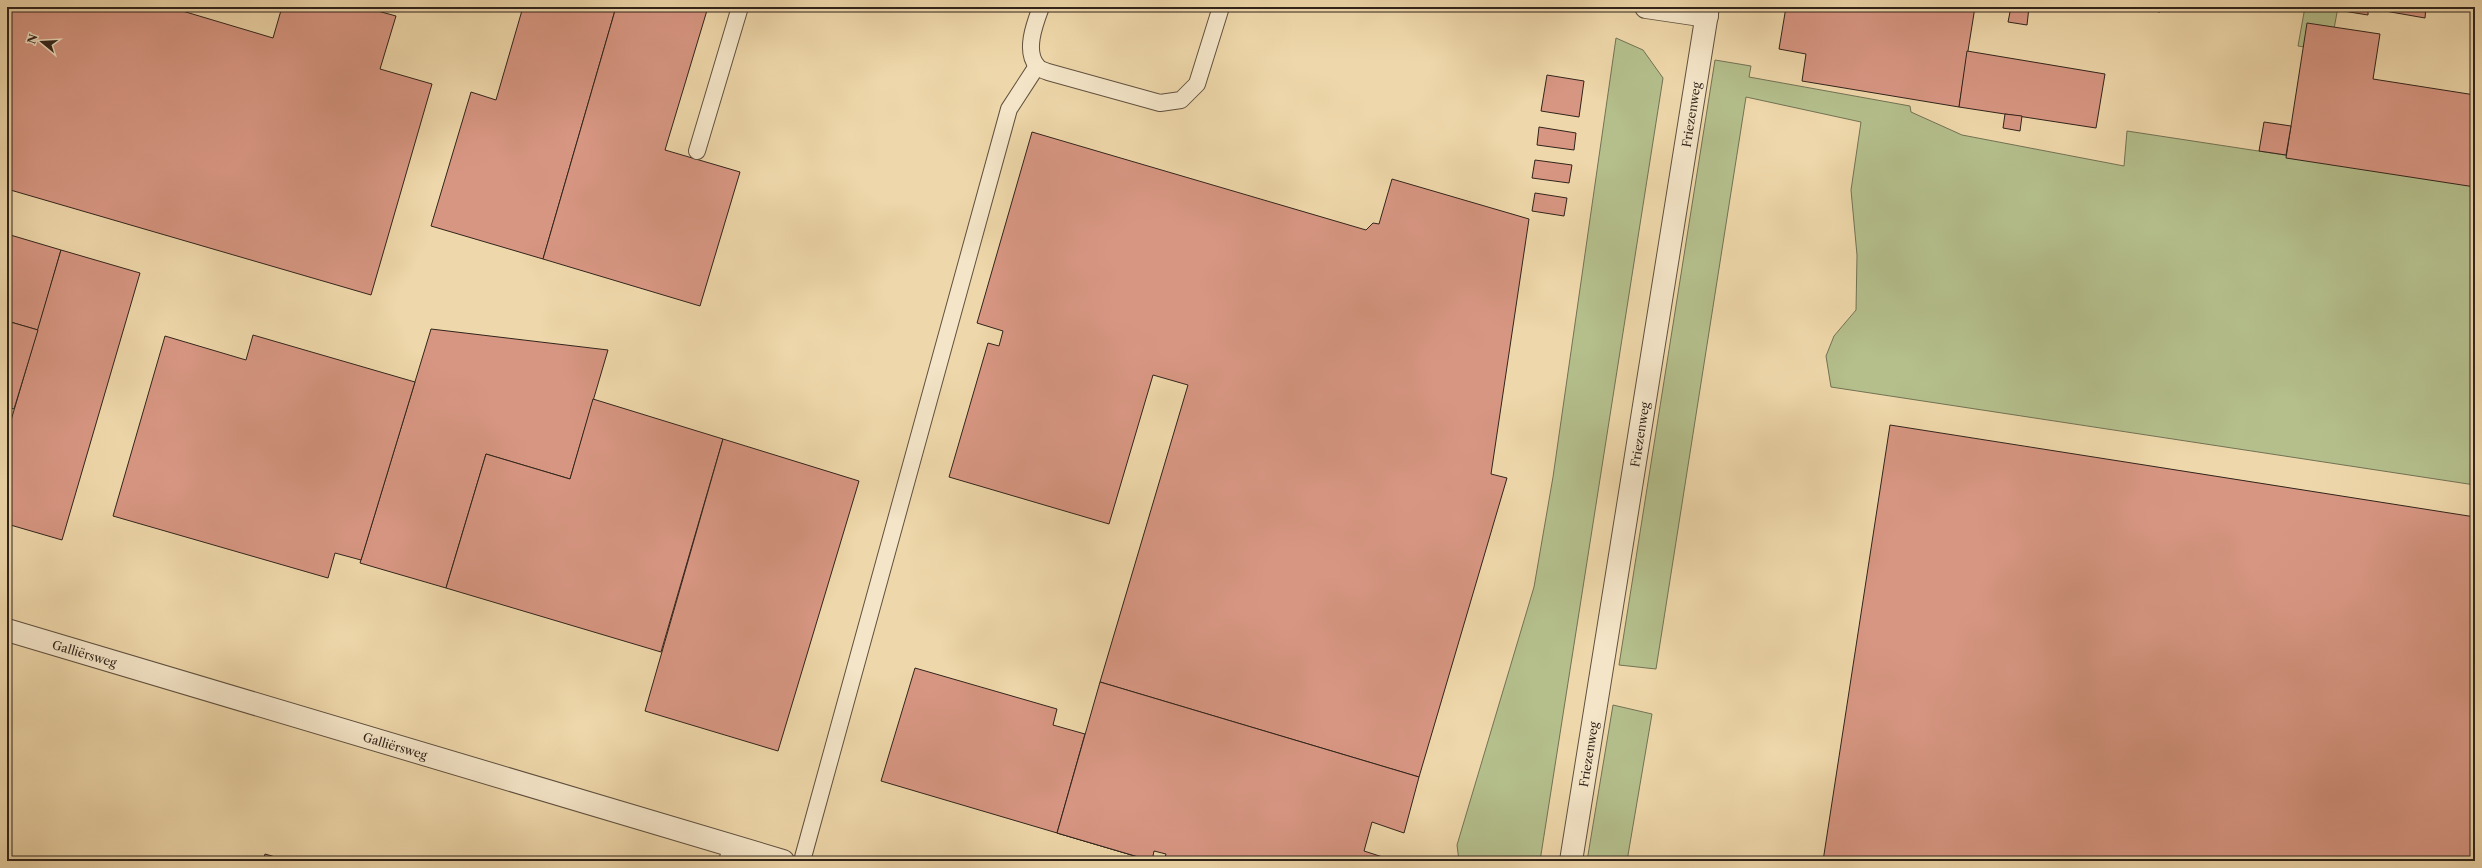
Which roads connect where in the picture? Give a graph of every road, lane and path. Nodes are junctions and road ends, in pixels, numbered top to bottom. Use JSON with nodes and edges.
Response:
{"nodes":[{"id":1,"x":740,"y":7,"type":"edge"},
{"id":2,"x":1041,"y":7,"type":"edge"},
{"id":3,"x":1221,"y":7,"type":"edge"},
{"id":4,"x":1646,"y":7,"type":"edge"},
{"id":5,"x":1707,"y":11,"type":"edge"},
{"id":6,"x":1037,"y":66,"type":"junction"},
{"id":7,"x":697,"y":152,"type":"dead end"},
{"id":8,"x":7,"y":630,"type":"edge"},
{"id":9,"x":730,"y":853,"type":"edge"},
{"id":10,"x":783,"y":861,"type":"edge"},
{"id":11,"x":802,"y":861,"type":"edge"},
{"id":12,"x":1571,"y":861,"type":"edge"}],
"edges":[{"from":1,"to":7,"type":"lane"},
{"from":2,"to":6,"type":"lane"},
{"from":3,"to":6,"type":"lane"},
{"from":4,"to":5,"type":"street"},
{"from":5,"to":12,"type":"street","name":"Friezenweg"},
{"from":6,"to":11,"type":"lane"},
{"from":8,"to":9,"type":"street","name":"Galliërsweg"},
{"from":9,"to":10,"type":"street","name":"Galliërsweg"}]}
